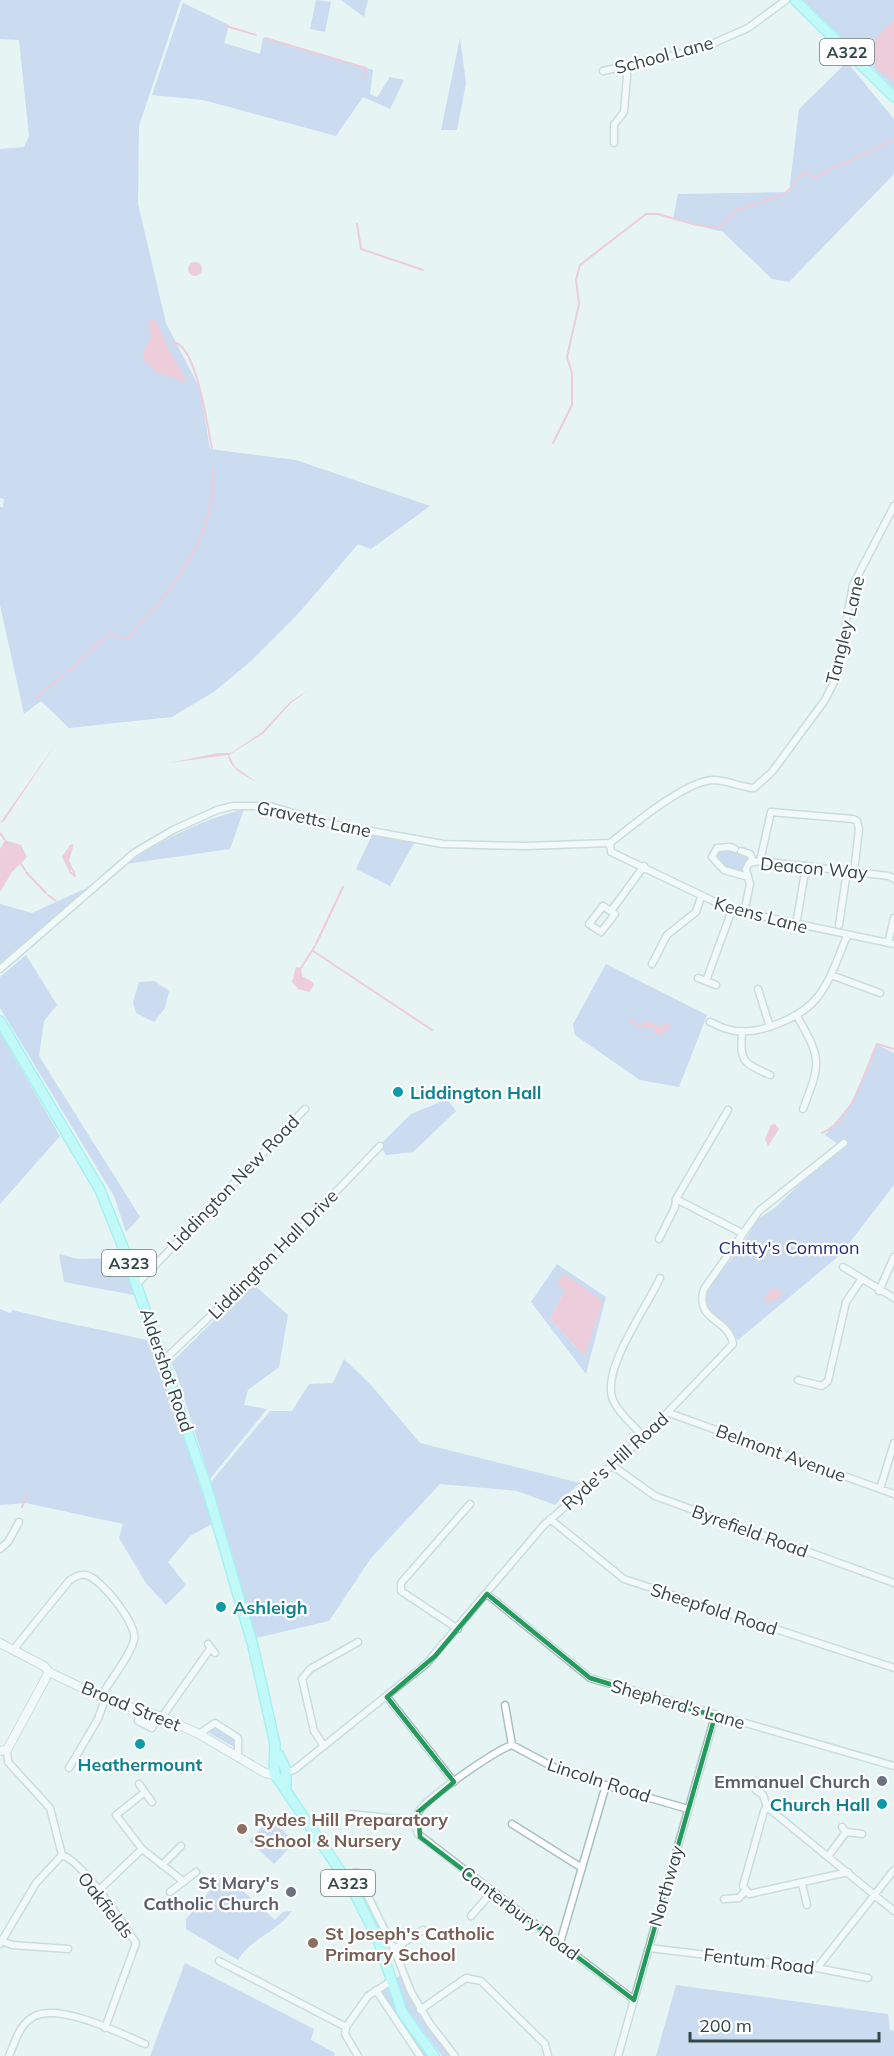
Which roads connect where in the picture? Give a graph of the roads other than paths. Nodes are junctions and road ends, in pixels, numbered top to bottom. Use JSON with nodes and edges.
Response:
{"nodes":[{"id":1,"x":786,"y":0,"type":"edge"},
{"id":2,"x":795,"y":0,"type":"edge"},
{"id":3,"x":628,"y":64,"type":"junction"},
{"id":4,"x":603,"y":71,"type":"dead end"},
{"id":5,"x":894,"y":97,"type":"edge"},
{"id":6,"x":614,"y":143,"type":"dead end"},
{"id":7,"x":894,"y":506,"type":"edge"},
{"id":8,"x":610,"y":843,"type":"junction"},
{"id":9,"x":757,"y":862,"type":"junction"},
{"id":10,"x":644,"y":866,"type":"junction"},
{"id":11,"x":806,"y":866,"type":"junction"},
{"id":12,"x":850,"y":871,"type":"junction"},
{"id":13,"x":894,"y":876,"type":"edge"},
{"id":14,"x":748,"y":877,"type":"junction"},
{"id":15,"x":701,"y":897,"type":"junction"},
{"id":16,"x":732,"y":910,"type":"junction"},
{"id":17,"x":611,"y":911,"type":"dead end"},
{"id":18,"x":744,"y":914,"type":"junction"},
{"id":19,"x":894,"y":918,"type":"edge"},
{"id":20,"x":797,"y":919,"type":"dead end"},
{"id":21,"x":839,"y":925,"type":"dead end"},
{"id":22,"x":847,"y":936,"type":"junction"},
{"id":23,"x":891,"y":944,"type":"edge"},
{"id":24,"x":652,"y":964,"type":"dead end"},
{"id":25,"x":0,"y":969,"type":"edge"},
{"id":26,"x":831,"y":975,"type":"junction"},
{"id":27,"x":698,"y":978,"type":"dead end"},
{"id":28,"x":706,"y":981,"type":"junction"},
{"id":29,"x":716,"y":985,"type":"dead end"},
{"id":30,"x":758,"y":988,"type":"dead end"},
{"id":31,"x":880,"y":993,"type":"dead end"},
{"id":32,"x":797,"y":1016,"type":"junction"},
{"id":33,"x":0,"y":1021,"type":"edge"},
{"id":34,"x":710,"y":1022,"type":"dead end"},
{"id":35,"x":770,"y":1027,"type":"junction"},
{"id":36,"x":742,"y":1031,"type":"junction"},
{"id":37,"x":770,"y":1075,"type":"dead end"},
{"id":38,"x":305,"y":1108,"type":"dead end"},
{"id":39,"x":803,"y":1109,"type":"dead end"},
{"id":40,"x":728,"y":1110,"type":"dead end"},
{"id":41,"x":844,"y":1143,"type":"dead end"},
{"id":42,"x":380,"y":1146,"type":"dead end"},
{"id":43,"x":676,"y":1199,"type":"junction"},
{"id":44,"x":741,"y":1233,"type":"junction"},
{"id":45,"x":659,"y":1239,"type":"dead end"},
{"id":46,"x":894,"y":1257,"type":"edge"},
{"id":47,"x":843,"y":1267,"type":"dead end"},
{"id":48,"x":660,"y":1278,"type":"dead end"},
{"id":49,"x":861,"y":1280,"type":"junction"},
{"id":50,"x":137,"y":1284,"type":"junction"},
{"id":51,"x":879,"y":1291,"type":"junction"},
{"id":52,"x":894,"y":1298,"type":"edge"},
{"id":53,"x":164,"y":1360,"type":"junction"},
{"id":54,"x":798,"y":1380,"type":"dead end"},
{"id":55,"x":669,"y":1413,"type":"junction"},
{"id":56,"x":644,"y":1437,"type":"junction"},
{"id":57,"x":894,"y":1443,"type":"edge"},
{"id":58,"x":613,"y":1466,"type":"junction"},
{"id":59,"x":880,"y":1489,"type":"junction"},
{"id":60,"x":894,"y":1494,"type":"edge"},
{"id":61,"x":470,"y":1504,"type":"dead end"},
{"id":62,"x":550,"y":1519,"type":"junction"},
{"id":63,"x":19,"y":1522,"type":"dead end"},
{"id":64,"x":0,"y":1549,"type":"edge"},
{"id":65,"x":894,"y":1583,"type":"edge"},
{"id":66,"x":487,"y":1594,"type":"junction"},
{"id":67,"x":458,"y":1629,"type":"junction"},
{"id":68,"x":358,"y":1642,"type":"dead end"},
{"id":69,"x":0,"y":1643,"type":"edge"},
{"id":70,"x":211,"y":1649,"type":"dead end"},
{"id":71,"x":13,"y":1650,"type":"junction"},
{"id":72,"x":894,"y":1668,"type":"edge"},
{"id":73,"x":49,"y":1672,"type":"junction"},
{"id":74,"x":103,"y":1698,"type":"junction"},
{"id":75,"x":387,"y":1698,"type":"junction"},
{"id":76,"x":505,"y":1705,"type":"dead end"},
{"id":77,"x":140,"y":1710,"type":"junction"},
{"id":78,"x":715,"y":1716,"type":"junction"},
{"id":79,"x":160,"y":1717,"type":"junction"},
{"id":80,"x":199,"y":1734,"type":"junction"},
{"id":81,"x":512,"y":1745,"type":"junction"},
{"id":82,"x":324,"y":1746,"type":"junction"},
{"id":83,"x":3,"y":1750,"type":"edge"},
{"id":84,"x":238,"y":1756,"type":"junction"},
{"id":85,"x":894,"y":1766,"type":"edge"},
{"id":86,"x":69,"y":1768,"type":"dead end"},
{"id":87,"x":280,"y":1770,"type":"junction"},
{"id":88,"x":755,"y":1781,"type":"dead end"},
{"id":89,"x":454,"y":1782,"type":"junction"},
{"id":90,"x":139,"y":1784,"type":"dead end"},
{"id":91,"x":606,"y":1785,"type":"junction"},
{"id":92,"x":145,"y":1792,"type":"junction"},
{"id":93,"x":152,"y":1802,"type":"dead end"},
{"id":94,"x":767,"y":1808,"type":"junction"},
{"id":95,"x":688,"y":1809,"type":"junction"},
{"id":96,"x":352,"y":1814,"type":"dead end"},
{"id":97,"x":415,"y":1821,"type":"junction"},
{"id":98,"x":512,"y":1824,"type":"dead end"},
{"id":99,"x":862,"y":1834,"type":"dead end"},
{"id":100,"x":181,"y":1846,"type":"dead end"},
{"id":101,"x":142,"y":1849,"type":"junction"},
{"id":102,"x":62,"y":1855,"type":"junction"},
{"id":103,"x":829,"y":1855,"type":"junction"},
{"id":104,"x":162,"y":1865,"type":"junction"},
{"id":105,"x":582,"y":1868,"type":"junction"},
{"id":106,"x":894,"y":1870,"type":"edge"},
{"id":107,"x":196,"y":1872,"type":"dead end"},
{"id":108,"x":356,"y":1872,"type":"dead end"},
{"id":109,"x":848,"y":1872,"type":"junction"},
{"id":110,"x":183,"y":1881,"type":"junction"},
{"id":111,"x":801,"y":1884,"type":"junction"},
{"id":112,"x":98,"y":1891,"type":"junction"},
{"id":113,"x":745,"y":1891,"type":"junction"},
{"id":114,"x":170,"y":1892,"type":"dead end"},
{"id":115,"x":492,"y":1892,"type":"junction"},
{"id":116,"x":875,"y":1895,"type":"junction"},
{"id":117,"x":724,"y":1899,"type":"dead end"},
{"id":118,"x":807,"y":1905,"type":"dead end"},
{"id":119,"x":894,"y":1911,"type":"edge"},
{"id":120,"x":471,"y":1916,"type":"dead end"},
{"id":121,"x":423,"y":1930,"type":"dead end"},
{"id":122,"x":1,"y":1942,"type":"edge"},
{"id":123,"x":560,"y":1943,"type":"junction"},
{"id":124,"x":649,"y":1948,"type":"junction"},
{"id":125,"x":68,"y":1949,"type":"dead end"},
{"id":126,"x":394,"y":1949,"type":"junction"},
{"id":127,"x":219,"y":1961,"type":"dead end"},
{"id":128,"x":818,"y":1968,"type":"junction"},
{"id":129,"x":868,"y":1978,"type":"dead end"},
{"id":130,"x":391,"y":1982,"type":"junction"},
{"id":131,"x":376,"y":1990,"type":"junction"},
{"id":132,"x":634,"y":2000,"type":"junction"},
{"id":133,"x":420,"y":2010,"type":"junction"},
{"id":134,"x":346,"y":2027,"type":"junction"},
{"id":135,"x":105,"y":2028,"type":"junction"},
{"id":136,"x":145,"y":2044,"type":"dead end"},
{"id":137,"x":9,"y":2056,"type":"edge"},
{"id":138,"x":358,"y":2056,"type":"edge"},
{"id":139,"x":420,"y":2056,"type":"edge"},
{"id":140,"x":434,"y":2056,"type":"edge"},
{"id":141,"x":455,"y":2056,"type":"edge"},
{"id":142,"x":548,"y":2056,"type":"edge"},
{"id":143,"x":618,"y":2056,"type":"edge"}],
"edges":[{"from":1,"to":3,"type":"street","name":"School Lane"},
{"from":2,"to":5,"type":"main road","number":"A322"},
{"from":3,"to":4,"type":"street","name":"School Lane"},
{"from":3,"to":6,"type":"street"},
{"from":7,"to":8,"type":"street","name":"Tangley Lane"},
{"from":8,"to":10,"type":"street","name":"Keens Lane"},
{"from":8,"to":25,"type":"street","name":"Gravetts Lane"},
{"from":9,"to":11,"type":"street","name":"Deacon Way"},
{"from":9,"to":12,"type":"street"},
{"from":9,"to":14,"type":"street","name":"Deacon Way"},
{"from":9,"to":14,"type":"street"},
{"from":10,"to":15,"type":"street","name":"Keens Lane"},
{"from":10,"to":17,"type":"street"},
{"from":11,"to":12,"type":"street","name":"Deacon Way"},
{"from":11,"to":20,"type":"street"},
{"from":12,"to":13,"type":"street","name":"Deacon Way"},
{"from":12,"to":21,"type":"street"},
{"from":14,"to":18,"type":"street","name":"Deacon Way"},
{"from":15,"to":16,"type":"street","name":"Keens Lane"},
{"from":15,"to":24,"type":"street"},
{"from":16,"to":18,"type":"street","name":"Keens Lane"},
{"from":16,"to":28,"type":"street"},
{"from":18,"to":22,"type":"street","name":"Keens Lane"},
{"from":19,"to":23,"type":"street"},
{"from":22,"to":23,"type":"street","name":"Keens Lane"},
{"from":22,"to":26,"type":"street"},
{"from":26,"to":31,"type":"street"},
{"from":26,"to":32,"type":"street"},
{"from":27,"to":28,"type":"street"},
{"from":28,"to":29,"type":"street"},
{"from":30,"to":35,"type":"street"},
{"from":32,"to":35,"type":"street"},
{"from":32,"to":39,"type":"street"},
{"from":33,"to":50,"type":"main road","name":"Aldershot Road","number":"A323"},
{"from":34,"to":36,"type":"street"},
{"from":35,"to":36,"type":"street"},
{"from":36,"to":37,"type":"street"},
{"from":38,"to":50,"type":"street","name":"Liddington New Road"},
{"from":40,"to":43,"type":"street"},
{"from":41,"to":44,"type":"street","name":"Ryde's Hill Road"},
{"from":42,"to":53,"type":"street","name":"Liddington Hall Drive"},
{"from":43,"to":44,"type":"street"},
{"from":43,"to":45,"type":"street"},
{"from":44,"to":55,"type":"street","name":"Ryde's Hill Road"},
{"from":46,"to":51,"type":"street"},
{"from":47,"to":49,"type":"street"},
{"from":48,"to":56,"type":"street"},
{"from":49,"to":51,"type":"street"},
{"from":49,"to":54,"type":"street"},
{"from":50,"to":53,"type":"main road","name":"Aldershot Road","number":"A323"},
{"from":51,"to":52,"type":"street"},
{"from":53,"to":87,"type":"main road","name":"Aldershot Road","number":"A323"},
{"from":55,"to":56,"type":"street","name":"Ryde's Hill Road"},
{"from":55,"to":59,"type":"street","name":"Belmont Avenue"},
{"from":56,"to":58,"type":"street","name":"Ryde's Hill Road"},
{"from":57,"to":59,"type":"street"},
{"from":58,"to":62,"type":"street","name":"Ryde's Hill Road"},
{"from":58,"to":65,"type":"street","name":"Byrefield Road"},
{"from":59,"to":60,"type":"street","name":"Belmont Avenue"},
{"from":61,"to":67,"type":"street"},
{"from":62,"to":66,"type":"street","name":"Ryde's Hill Road"},
{"from":62,"to":72,"type":"street","name":"Sheepfold Road"},
{"from":63,"to":64,"type":"street"},
{"from":66,"to":67,"type":"street","name":"Ryde's Hill Road"},
{"from":66,"to":78,"type":"street","name":"Shepherd's Lane"},
{"from":67,"to":75,"type":"street","name":"Ryde's Hill Road"},
{"from":68,"to":82,"type":"street"},
{"from":69,"to":71,"type":"street","name":"Broad Street"},
{"from":70,"to":79,"type":"street"},
{"from":71,"to":73,"type":"street","name":"Broad Street"},
{"from":71,"to":74,"type":"street"},
{"from":73,"to":74,"type":"street","name":"Broad Street"},
{"from":73,"to":83,"type":"street"},
{"from":74,"to":77,"type":"street","name":"Broad Street"},
{"from":74,"to":86,"type":"street"},
{"from":75,"to":82,"type":"street","name":"Ryde's Hill Road"},
{"from":75,"to":89,"type":"street"},
{"from":76,"to":81,"type":"street"},
{"from":77,"to":79,"type":"street","name":"Broad Street"},
{"from":77,"to":79,"type":"street"},
{"from":78,"to":85,"type":"street","name":"Shepherd's Lane"},
{"from":78,"to":95,"type":"street","name":"Northway"},
{"from":79,"to":80,"type":"street","name":"Broad Street"},
{"from":80,"to":84,"type":"street","name":"Broad Street"},
{"from":80,"to":84,"type":"street","name":"Broad Street"},
{"from":81,"to":89,"type":"street"},
{"from":81,"to":91,"type":"street","name":"Lincoln Road"},
{"from":82,"to":87,"type":"street","name":"Ryde's Hill Road"},
{"from":83,"to":102,"type":"street"},
{"from":84,"to":87,"type":"street","name":"Broad Street"},
{"from":87,"to":130,"type":"main road","name":"Aldershot Road","number":"A323"},
{"from":88,"to":94,"type":"street"},
{"from":89,"to":97,"type":"street"},
{"from":90,"to":92,"type":"street"},
{"from":91,"to":95,"type":"street","name":"Lincoln Road"},
{"from":91,"to":105,"type":"street"},
{"from":92,"to":93,"type":"street"},
{"from":92,"to":101,"type":"street"},
{"from":94,"to":103,"type":"street"},
{"from":94,"to":113,"type":"street"},
{"from":95,"to":124,"type":"street","name":"Northway"},
{"from":96,"to":97,"type":"street"},
{"from":97,"to":115,"type":"street","name":"Canterbury Road"},
{"from":98,"to":105,"type":"street"},
{"from":99,"to":103,"type":"street"},
{"from":100,"to":104,"type":"street"},
{"from":101,"to":104,"type":"street"},
{"from":101,"to":112,"type":"street"},
{"from":102,"to":112,"type":"street","name":"Oakfields"},
{"from":102,"to":122,"type":"street"},
{"from":103,"to":109,"type":"street"},
{"from":104,"to":110,"type":"street"},
{"from":105,"to":123,"type":"street"},
{"from":106,"to":116,"type":"street"},
{"from":107,"to":110,"type":"street"},
{"from":108,"to":126,"type":"street"},
{"from":109,"to":111,"type":"street"},
{"from":109,"to":116,"type":"street"},
{"from":110,"to":114,"type":"street"},
{"from":111,"to":113,"type":"street"},
{"from":111,"to":118,"type":"street"},
{"from":112,"to":135,"type":"street","name":"Oakfields"},
{"from":113,"to":117,"type":"street"},
{"from":115,"to":120,"type":"street"},
{"from":115,"to":123,"type":"street","name":"Canterbury Road"},
{"from":116,"to":119,"type":"street"},
{"from":116,"to":128,"type":"street"},
{"from":121,"to":126,"type":"street"},
{"from":122,"to":125,"type":"street"},
{"from":123,"to":132,"type":"street","name":"Canterbury Road"},
{"from":124,"to":128,"type":"street","name":"Fentum Road"},
{"from":124,"to":132,"type":"street","name":"Northway"},
{"from":126,"to":133,"type":"street"},
{"from":127,"to":134,"type":"street"},
{"from":128,"to":129,"type":"street","name":"Fentum Road"},
{"from":130,"to":131,"type":"street"},
{"from":130,"to":140,"type":"main road","name":"Aldershot Road","number":"A323"},
{"from":131,"to":134,"type":"street"},
{"from":131,"to":139,"type":"street"},
{"from":132,"to":143,"type":"street","name":"Northway"},
{"from":133,"to":141,"type":"street"},
{"from":133,"to":142,"type":"street"},
{"from":134,"to":138,"type":"street"},
{"from":135,"to":136,"type":"street"},
{"from":135,"to":137,"type":"street"}]}
